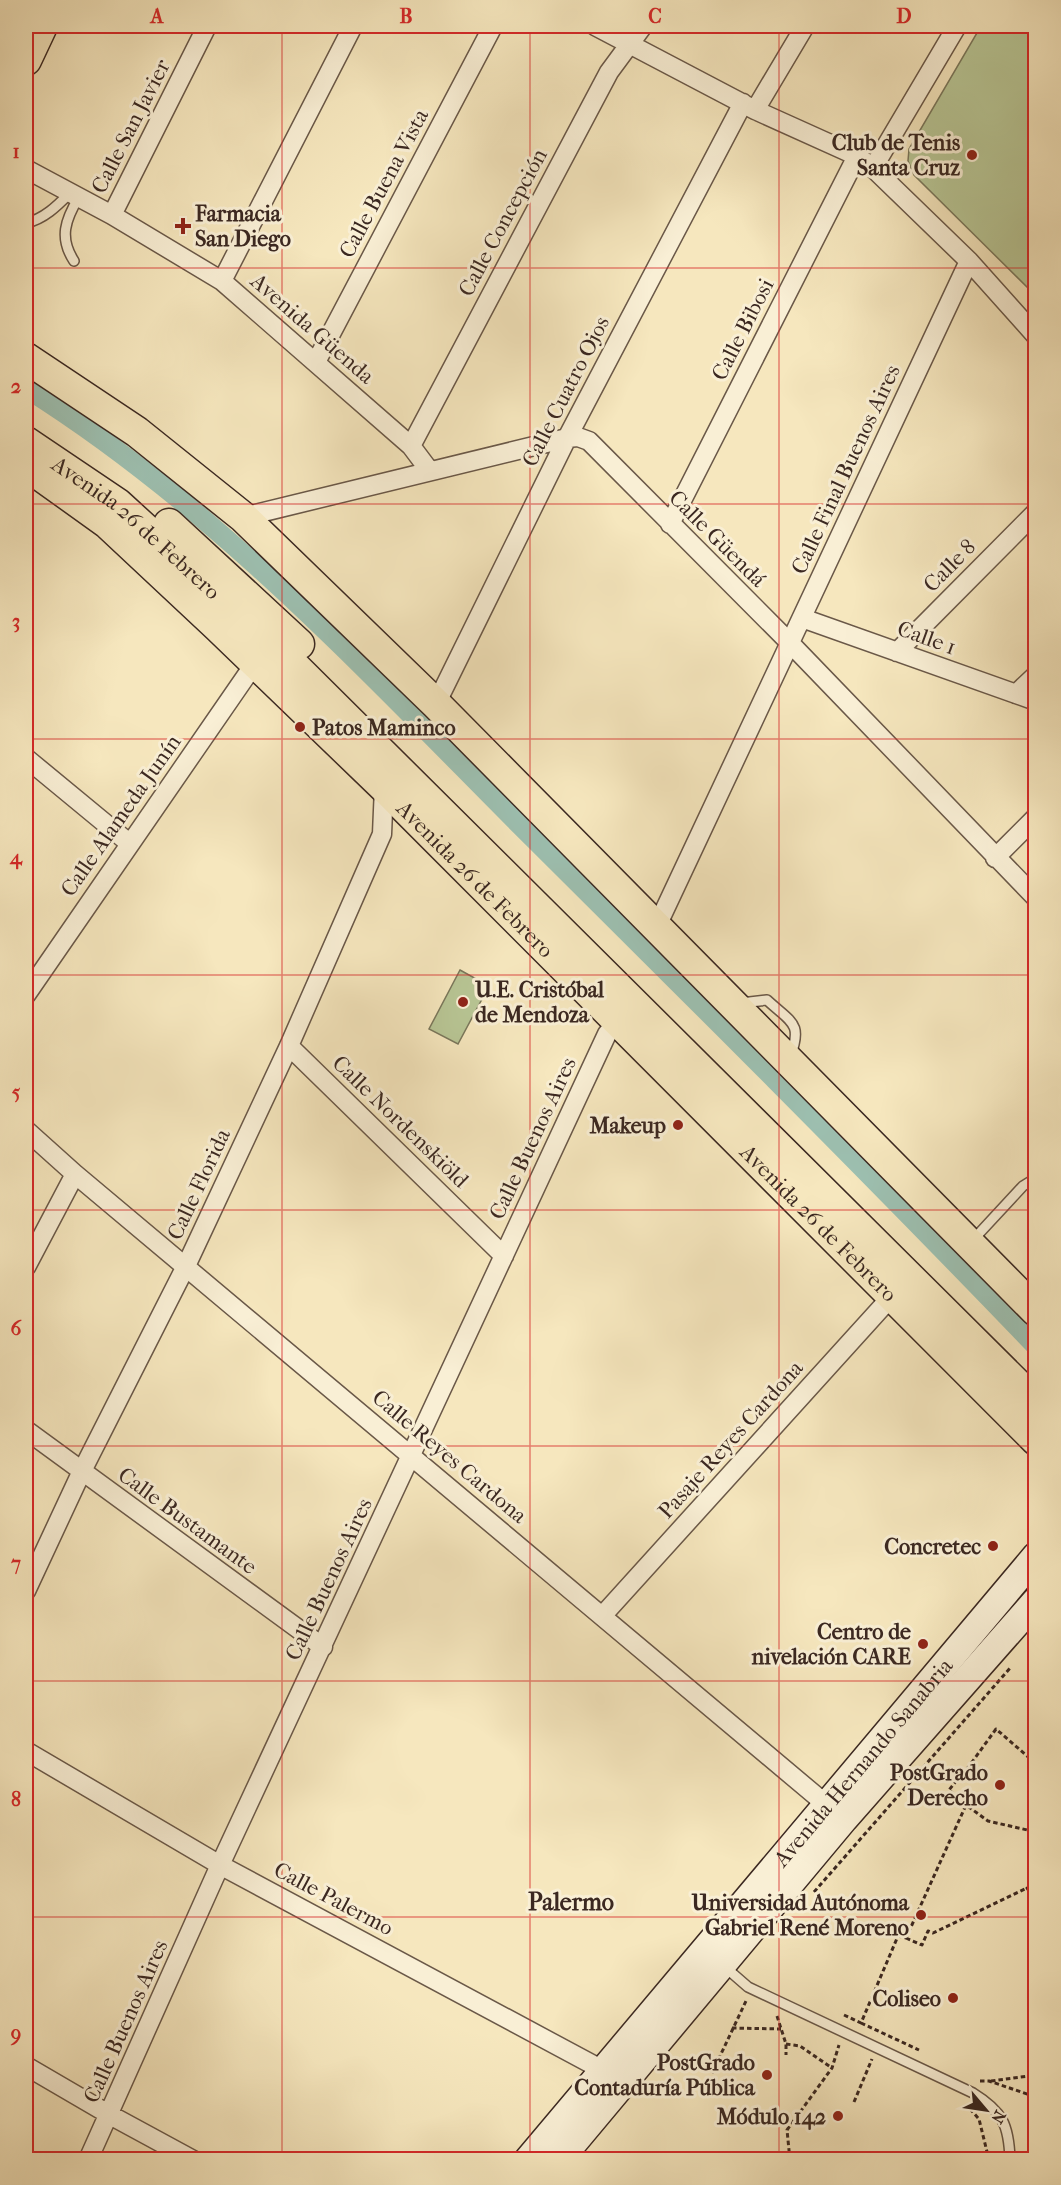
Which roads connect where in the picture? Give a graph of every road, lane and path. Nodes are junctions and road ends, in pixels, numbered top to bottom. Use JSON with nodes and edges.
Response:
{"nodes":[{"id":1,"x":42,"y":26,"type":"edge"},
{"id":2,"x":207,"y":26,"type":"edge"},
{"id":3,"x":353,"y":26,"type":"edge"},
{"id":4,"x":493,"y":26,"type":"edge"},
{"id":5,"x":595,"y":26,"type":"edge"},
{"id":6,"x":643,"y":26,"type":"edge"},
{"id":7,"x":806,"y":26,"type":"edge"},
{"id":8,"x":957,"y":26,"type":"edge"},
{"id":9,"x":632,"y":44,"type":"junction"},
{"id":10,"x":26,"y":60,"type":"edge"},
{"id":11,"x":749,"y":106,"type":"junction"},
{"id":12,"x":857,"y":156,"type":"junction"},
{"id":13,"x":873,"y":168,"type":"junction"},
{"id":14,"x":26,"y":169,"type":"edge"},
{"id":15,"x":74,"y":195,"type":"junction"},
{"id":16,"x":112,"y":215,"type":"junction"},
{"id":17,"x":26,"y":222,"type":"edge"},
{"id":18,"x":74,"y":261,"type":"dead end"},
{"id":19,"x":969,"y":261,"type":"junction"},
{"id":20,"x":222,"y":281,"type":"junction"},
{"id":21,"x":1035,"y":336,"type":"edge"},
{"id":22,"x":26,"y":358,"type":"edge"},
{"id":23,"x":316,"y":362,"type":"junction"},
{"id":24,"x":26,"y":420,"type":"edge"},
{"id":25,"x":567,"y":438,"type":"junction"},
{"id":26,"x":26,"y":442,"type":"edge"},
{"id":27,"x":411,"y":446,"type":"junction"},
{"id":28,"x":26,"y":465,"type":"edge"},
{"id":29,"x":429,"y":470,"type":"junction"},
{"id":30,"x":1035,"y":512,"type":"edge"},
{"id":31,"x":670,"y":524,"type":"junction"},
{"id":32,"x":253,"y":527,"type":"junction"},
{"id":33,"x":802,"y":618,"type":"junction"},
{"id":34,"x":789,"y":642,"type":"junction"},
{"id":35,"x":897,"y":652,"type":"junction"},
{"id":36,"x":255,"y":663,"type":"junction"},
{"id":37,"x":1035,"y":675,"type":"edge"},
{"id":38,"x":1016,"y":694,"type":"junction"},
{"id":39,"x":1035,"y":701,"type":"edge"},
{"id":40,"x":436,"y":704,"type":"junction"},
{"id":41,"x":26,"y":758,"type":"edge"},
{"id":42,"x":384,"y":787,"type":"junction"},
{"id":43,"x":1035,"y":817,"type":"edge"},
{"id":44,"x":129,"y":843,"type":"junction"},
{"id":45,"x":995,"y":858,"type":"junction"},
{"id":46,"x":1035,"y":898,"type":"edge"},
{"id":47,"x":657,"y":926,"type":"junction"},
{"id":48,"x":26,"y":995,"type":"edge"},
{"id":49,"x":617,"y":1022,"type":"junction"},
{"id":50,"x":289,"y":1046,"type":"junction"},
{"id":51,"x":26,"y":1130,"type":"edge"},
{"id":52,"x":75,"y":1174,"type":"junction"},
{"id":53,"x":1035,"y":1178,"type":"edge"},
{"id":54,"x":969,"y":1244,"type":"junction"},
{"id":55,"x":504,"y":1256,"type":"junction"},
{"id":56,"x":186,"y":1266,"type":"junction"},
{"id":57,"x":26,"y":1267,"type":"edge"},
{"id":58,"x":892,"y":1296,"type":"junction"},
{"id":59,"x":1035,"y":1311,"type":"edge"},
{"id":60,"x":1035,"y":1375,"type":"edge"},
{"id":61,"x":1035,"y":1403,"type":"edge"},
{"id":62,"x":26,"y":1430,"type":"edge"},
{"id":63,"x":1035,"y":1440,"type":"edge"},
{"id":64,"x":411,"y":1456,"type":"junction"},
{"id":65,"x":81,"y":1473,"type":"junction"},
{"id":66,"x":1035,"y":1556,"type":"edge"},
{"id":67,"x":1009,"y":1587,"type":"junction"},
{"id":68,"x":26,"y":1591,"type":"edge"},
{"id":69,"x":1033,"y":1604,"type":"edge"},
{"id":70,"x":603,"y":1614,"type":"junction"},
{"id":71,"x":323,"y":1647,"type":"junction"},
{"id":72,"x":1012,"y":1665,"type":"dead end"},
{"id":73,"x":26,"y":1751,"type":"edge"},
{"id":74,"x":1035,"y":1760,"type":"edge"},
{"id":75,"x":967,"y":1768,"type":"dead end"},
{"id":76,"x":957,"y":1780,"type":"dead end"},
{"id":77,"x":966,"y":1805,"type":"junction"},
{"id":78,"x":834,"y":1811,"type":"junction"},
{"id":79,"x":1035,"y":1832,"type":"edge"},
{"id":80,"x":220,"y":1864,"type":"junction"},
{"id":81,"x":1035,"y":1884,"type":"edge"},
{"id":82,"x":1027,"y":1888,"type":"junction"},
{"id":83,"x":807,"y":1900,"type":"dead end"},
{"id":84,"x":1035,"y":1903,"type":"edge"},
{"id":85,"x":1035,"y":1917,"type":"edge"},
{"id":86,"x":906,"y":1938,"type":"junction"},
{"id":87,"x":1035,"y":1942,"type":"edge"},
{"id":88,"x":714,"y":1956,"type":"junction"},
{"id":89,"x":747,"y":1999,"type":"dead end"},
{"id":90,"x":776,"y":2013,"type":"dead end"},
{"id":91,"x":839,"y":2013,"type":"dead end"},
{"id":92,"x":732,"y":2028,"type":"junction"},
{"id":93,"x":782,"y":2029,"type":"junction"},
{"id":94,"x":840,"y":2043,"type":"dead end"},
{"id":95,"x":786,"y":2044,"type":"junction"},
{"id":96,"x":786,"y":2055,"type":"dead end"},
{"id":97,"x":872,"y":2058,"type":"dead end"},
{"id":98,"x":26,"y":2066,"type":"edge"},
{"id":99,"x":832,"y":2068,"type":"junction"},
{"id":100,"x":712,"y":2073,"type":"dead end"},
{"id":101,"x":614,"y":2075,"type":"junction"},
{"id":102,"x":1035,"y":2075,"type":"edge"},
{"id":103,"x":979,"y":2081,"type":"dead end"},
{"id":104,"x":989,"y":2081,"type":"junction"},
{"id":105,"x":1035,"y":2097,"type":"edge"},
{"id":106,"x":854,"y":2102,"type":"dead end"},
{"id":107,"x":110,"y":2115,"type":"junction"},
{"id":108,"x":544,"y":2156,"type":"edge"},
{"id":109,"x":1035,"y":2156,"type":"edge"},
{"id":110,"x":88,"y":2160,"type":"edge"},
{"id":111,"x":193,"y":2160,"type":"edge"},
{"id":112,"x":790,"y":2160,"type":"edge"},
{"id":113,"x":1010,"y":2160,"type":"edge"},
{"id":114,"x":1032,"y":2160,"type":"edge"}],
"edges":[{"from":1,"to":10,"type":"main road"},
{"from":2,"to":16,"type":"street","name":"Calle San Javier"},
{"from":3,"to":20,"type":"street"},
{"from":4,"to":23,"type":"street","name":"Calle Buena Vista"},
{"from":5,"to":9,"type":"street"},
{"from":6,"to":9,"type":"street","name":"Calle Concepción"},
{"from":7,"to":11,"type":"street","name":"Calle Cuatro Ojos"},
{"from":8,"to":13,"type":"street"},
{"from":9,"to":11,"type":"street"},
{"from":9,"to":27,"type":"street","name":"Calle Concepción"},
{"from":11,"to":12,"type":"street"},
{"from":11,"to":25,"type":"street","name":"Calle Cuatro Ojos"},
{"from":12,"to":13,"type":"street"},
{"from":12,"to":31,"type":"street","name":"Calle Bibosi"},
{"from":13,"to":19,"type":"street"},
{"from":14,"to":15,"type":"street","name":"Avenida Güenda"},
{"from":15,"to":16,"type":"street","name":"Avenida Güenda"},
{"from":15,"to":17,"type":"lane"},
{"from":15,"to":18,"type":"lane"},
{"from":16,"to":20,"type":"street","name":"Avenida Güenda"},
{"from":19,"to":21,"type":"street"},
{"from":19,"to":33,"type":"street","name":"Calle Final Buenos Aires"},
{"from":20,"to":23,"type":"street","name":"Avenida Güenda"},
{"from":22,"to":32,"type":"main road"},
{"from":23,"to":27,"type":"street","name":"Avenida Güenda"},
{"from":24,"to":60,"type":"main road","name":"Avenida 26 de Febrero"},
{"from":25,"to":29,"type":"street","name":"Calle Güendá"},
{"from":25,"to":31,"type":"street","name":"Calle Güendá"},
{"from":25,"to":40,"type":"street","name":"Calle Cuatro Ojos"},
{"from":26,"to":61,"type":"main road","name":"Avenida 26 de Febrero"},
{"from":27,"to":29,"type":"street","name":"Avenida Güenda"},
{"from":28,"to":36,"type":"main road","name":"Avenida 26 de Febrero"},
{"from":29,"to":32,"type":"street","name":"Calle Güendá"},
{"from":30,"to":35,"type":"street","name":"Calle 8"},
{"from":31,"to":34,"type":"street","name":"Calle Güendá"},
{"from":32,"to":40,"type":"main road"},
{"from":33,"to":34,"type":"street","name":"Calle Final Buenos Aires"},
{"from":33,"to":35,"type":"street","name":"Calle 1"},
{"from":34,"to":45,"type":"street","name":"Calle Güendá"},
{"from":34,"to":47,"type":"street","name":"Calle Final Buenos Aires"},
{"from":35,"to":38,"type":"street","name":"Calle 1"},
{"from":36,"to":42,"type":"main road","name":"Avenida 26 de Febrero"},
{"from":36,"to":44,"type":"street","name":"Calle Alameda Junín"},
{"from":37,"to":38,"type":"street"},
{"from":38,"to":39,"type":"street","name":"Calle 1"},
{"from":40,"to":47,"type":"main road"},
{"from":41,"to":44,"type":"street"},
{"from":42,"to":49,"type":"main road","name":"Avenida 26 de Febrero"},
{"from":42,"to":50,"type":"street","name":"Calle Florida"},
{"from":43,"to":45,"type":"street"},
{"from":44,"to":48,"type":"street","name":"Calle Alameda Junín"},
{"from":45,"to":46,"type":"street","name":"Calle Güendá"},
{"from":47,"to":54,"type":"main road"},
{"from":49,"to":55,"type":"street","name":"Calle Buenos Aires"},
{"from":49,"to":58,"type":"main road","name":"Avenida 26 de Febrero"},
{"from":50,"to":55,"type":"street","name":"Calle Nordenskiöld"},
{"from":50,"to":56,"type":"street","name":"Calle Florida"},
{"from":51,"to":52,"type":"street","name":"Calle Reyes Cardona"},
{"from":52,"to":56,"type":"street","name":"Calle Reyes Cardona"},
{"from":52,"to":57,"type":"street"},
{"from":53,"to":54,"type":"lane"},
{"from":54,"to":59,"type":"main road"},
{"from":55,"to":64,"type":"street","name":"Calle Buenos Aires"},
{"from":56,"to":64,"type":"street","name":"Calle Reyes Cardona"},
{"from":56,"to":65,"type":"street","name":"Calle Florida"},
{"from":58,"to":63,"type":"main road","name":"Avenida 26 de Febrero"},
{"from":58,"to":70,"type":"street","name":"Pasaje Reyes Cardona"},
{"from":62,"to":65,"type":"street","name":"Calle Bustamante"},
{"from":64,"to":70,"type":"street","name":"Calle Reyes Cardona"},
{"from":64,"to":71,"type":"street","name":"Calle Buenos Aires"},
{"from":65,"to":68,"type":"street","name":"Calle Florida"},
{"from":65,"to":71,"type":"street","name":"Calle Bustamante"},
{"from":66,"to":67,"type":"street","name":"Avenida Hernando Sanabria"},
{"from":67,"to":69,"type":"street"},
{"from":67,"to":78,"type":"street","name":"Avenida Hernando Sanabria"},
{"from":69,"to":78,"type":"street","name":"Avenida Hernando Sanabria"},
{"from":70,"to":78,"type":"street","name":"Calle Reyes Cardona"},
{"from":71,"to":80,"type":"street","name":"Calle Buenos Aires"},
{"from":72,"to":83,"type":"path"},
{"from":73,"to":80,"type":"street","name":"Calle Palermo"},
{"from":74,"to":75,"type":"path"},
{"from":76,"to":77,"type":"path"},
{"from":77,"to":79,"type":"path"},
{"from":77,"to":86,"type":"path"},
{"from":78,"to":88,"type":"street","name":"Avenida Hernando Sanabria"},
{"from":80,"to":101,"type":"street","name":"Calle Palermo"},
{"from":80,"to":107,"type":"street","name":"Calle Buenos Aires"},
{"from":81,"to":82,"type":"path"},
{"from":82,"to":84,"type":"path"},
{"from":82,"to":86,"type":"path"},
{"from":85,"to":87,"type":"path"},
{"from":86,"to":91,"type":"path"},
{"from":88,"to":101,"type":"street","name":"Avenida Hernando Sanabria"},
{"from":88,"to":113,"type":"lane"},
{"from":89,"to":92,"type":"path"},
{"from":90,"to":93,"type":"path"},
{"from":92,"to":93,"type":"path"},
{"from":92,"to":100,"type":"path"},
{"from":93,"to":95,"type":"path"},
{"from":94,"to":99,"type":"path"},
{"from":95,"to":96,"type":"path"},
{"from":95,"to":99,"type":"path"},
{"from":97,"to":106,"type":"path"},
{"from":98,"to":107,"type":"street"},
{"from":99,"to":112,"type":"path"},
{"from":101,"to":108,"type":"street","name":"Avenida Hernando Sanabria"},
{"from":102,"to":104,"type":"path"},
{"from":103,"to":104,"type":"path"},
{"from":104,"to":105,"type":"path"},
{"from":107,"to":110,"type":"street","name":"Calle Buenos Aires"},
{"from":107,"to":111,"type":"street"},
{"from":109,"to":114,"type":"path"}]}
